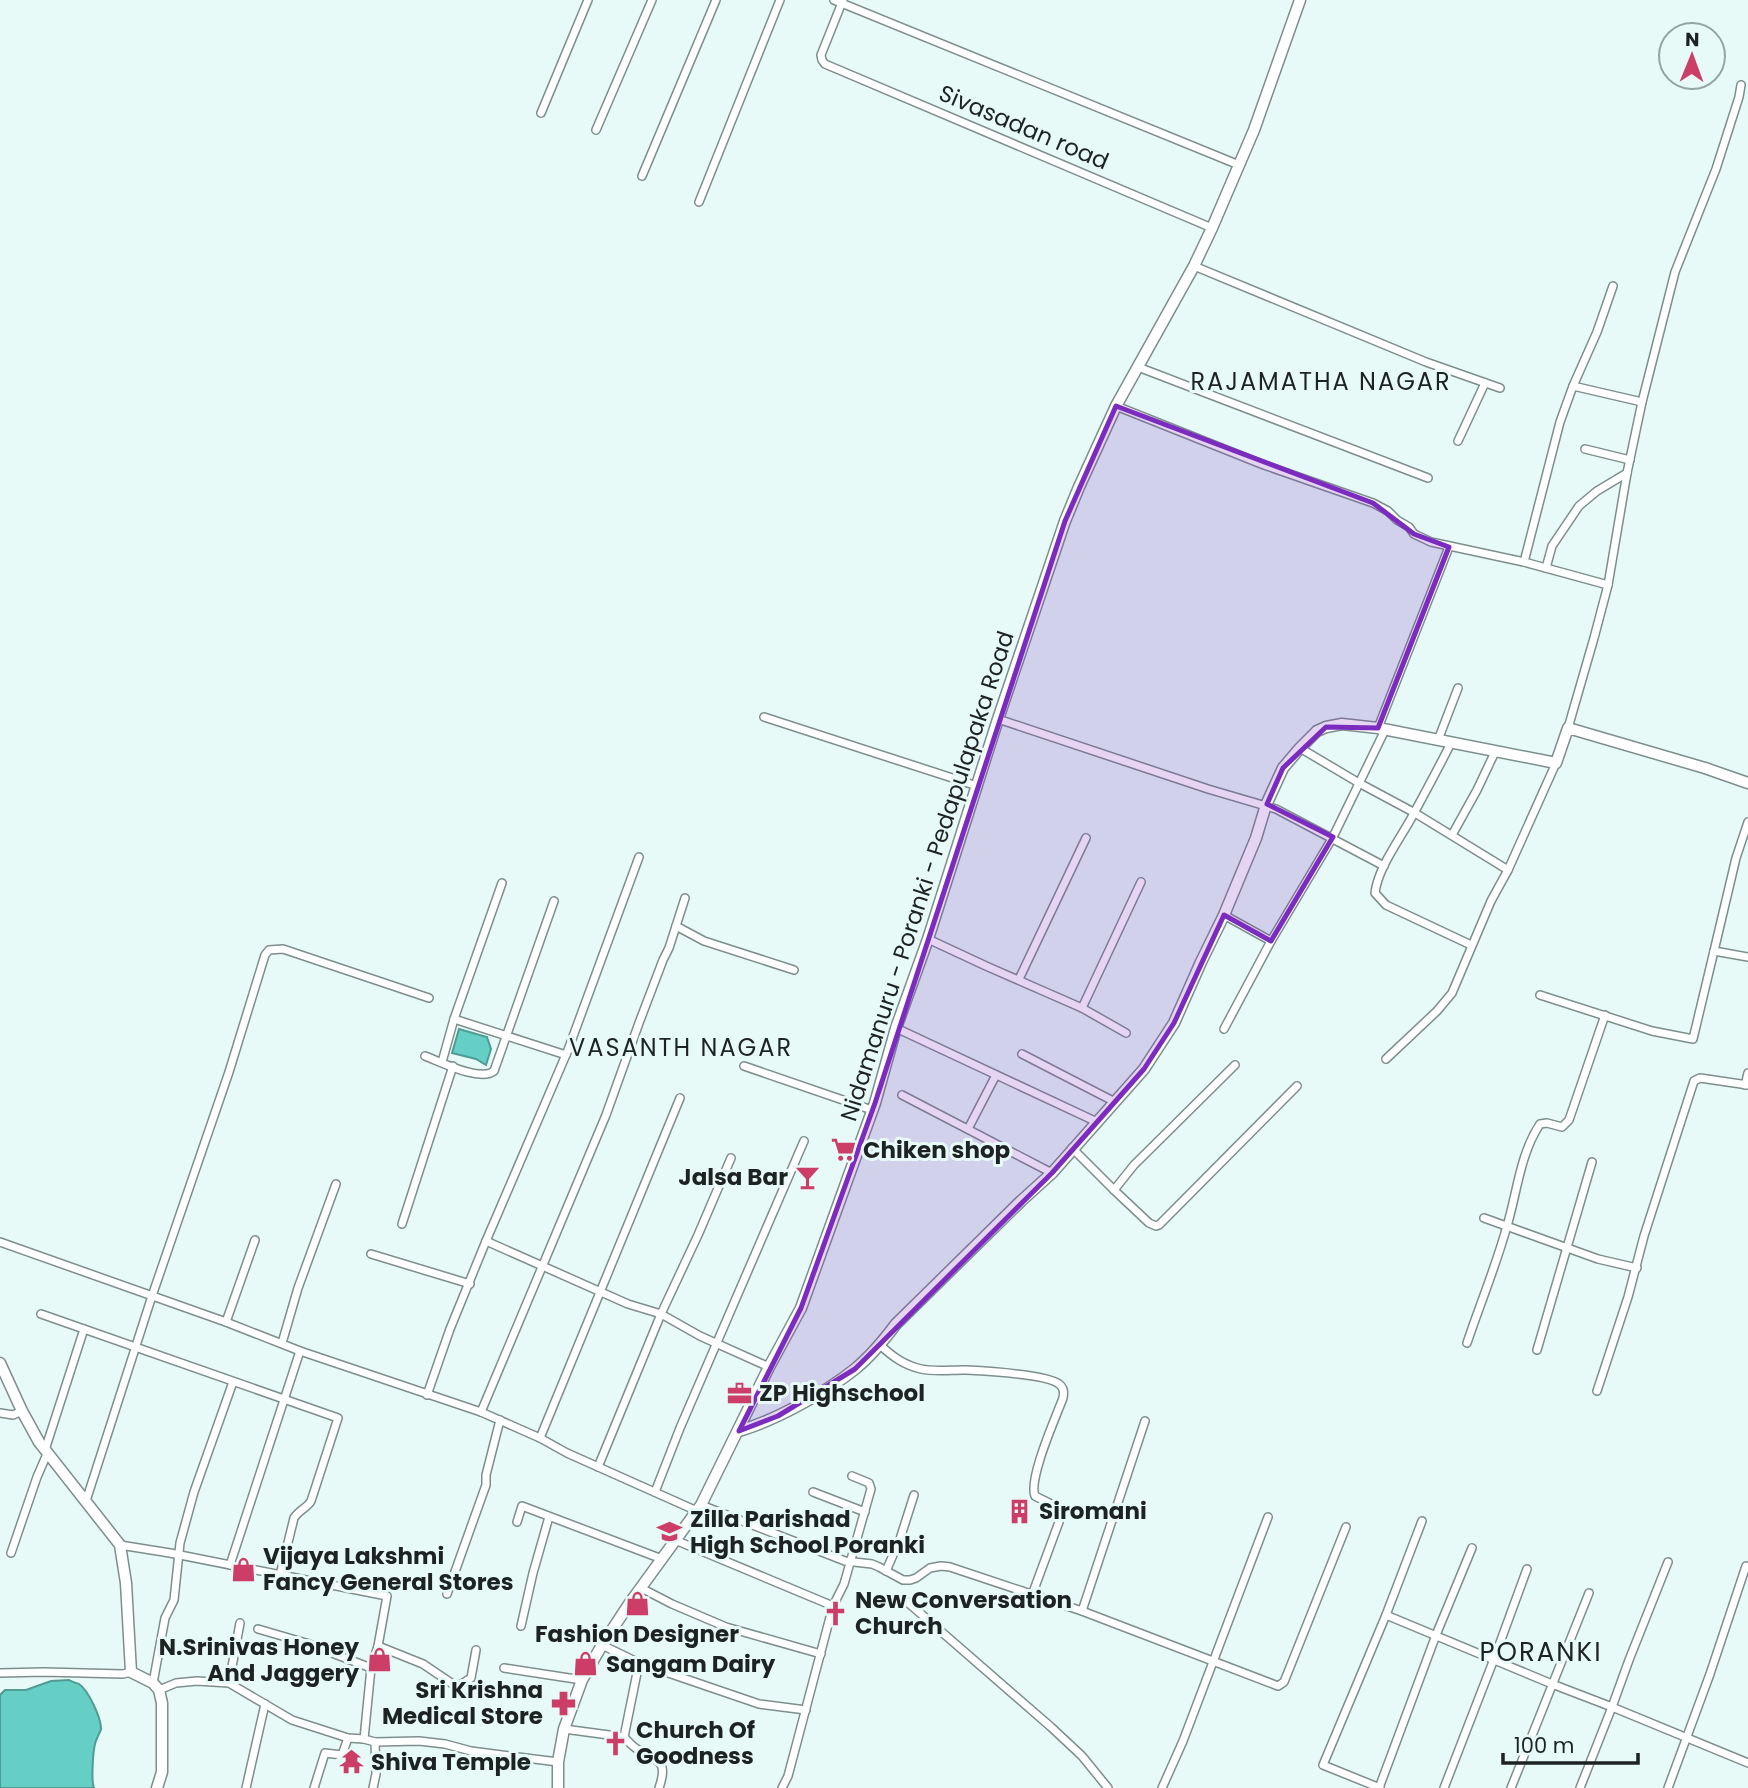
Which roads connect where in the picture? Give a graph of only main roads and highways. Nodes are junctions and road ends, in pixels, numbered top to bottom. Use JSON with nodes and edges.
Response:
{"nodes":[{"id":1,"x":1300,"y":0,"type":"edge"},
{"id":2,"x":1748,"y":783,"type":"edge"},
{"id":3,"x":0,"y":1363,"type":"edge"},
{"id":4,"x":739,"y":1431,"type":"junction"},
{"id":5,"x":158,"y":1788,"type":"edge"},
{"id":6,"x":558,"y":1788,"type":"edge"}],
"edges":[{"from":1,"to":4,"type":"main road","name":"Nidamanuru - Poranki - Pedapulapaka Road"},
{"from":2,"to":4,"type":"main road"},
{"from":3,"to":5,"type":"main road"},
{"from":4,"to":6,"type":"main road","name":"Nidamanuru - Poranki - Pedapulapaka Road"}]}
